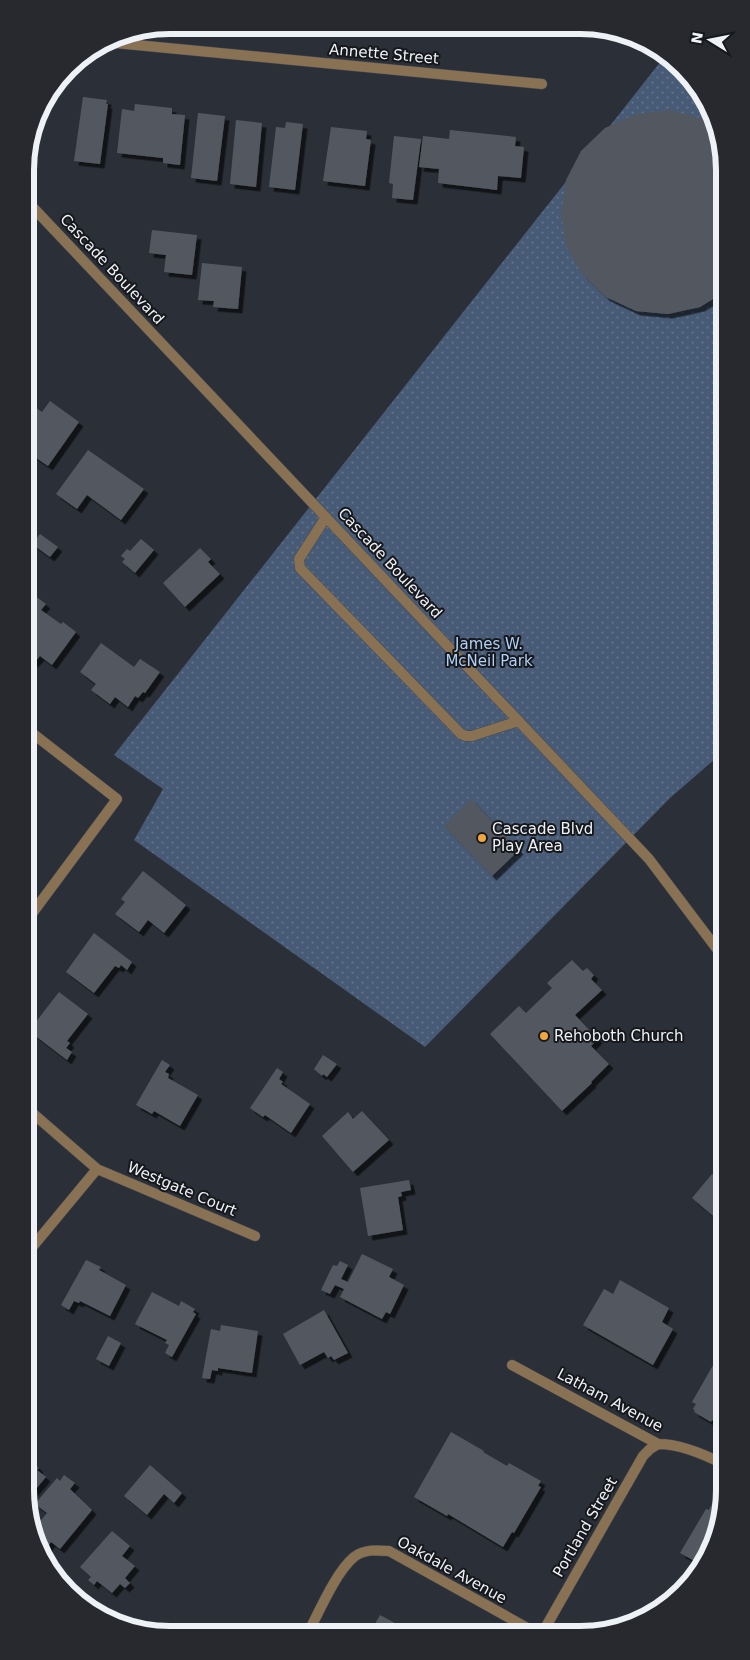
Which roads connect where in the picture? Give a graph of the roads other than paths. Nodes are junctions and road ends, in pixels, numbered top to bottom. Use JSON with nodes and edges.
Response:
{"nodes":[{"id":1,"x":120,"y":43,"type":"edge"},
{"id":2,"x":542,"y":84,"type":"dead end"},
{"id":3,"x":34,"y":207,"type":"edge"},
{"id":4,"x":326,"y":517,"type":"junction"},
{"id":5,"x":518,"y":720,"type":"junction"},
{"id":6,"x":34,"y":734,"type":"edge"},
{"id":7,"x":34,"y":911,"type":"edge"},
{"id":8,"x":716,"y":948,"type":"edge"},
{"id":9,"x":34,"y":1114,"type":"edge"},
{"id":10,"x":97,"y":1169,"type":"junction"},
{"id":11,"x":255,"y":1236,"type":"dead end"},
{"id":12,"x":34,"y":1246,"type":"edge"},
{"id":13,"x":512,"y":1365,"type":"dead end"},
{"id":14,"x":658,"y":1444,"type":"junction"},
{"id":15,"x":716,"y":1461,"type":"edge"},
{"id":16,"x":311,"y":1626,"type":"edge"},
{"id":17,"x":524,"y":1626,"type":"edge"},
{"id":18,"x":546,"y":1626,"type":"edge"}],
"edges":[{"from":1,"to":2,"type":"street","name":"Annette Street"},
{"from":3,"to":4,"type":"street","name":"Cascade Boulevard"},
{"from":4,"to":5,"type":"street","name":"Cascade Boulevard"},
{"from":4,"to":5,"type":"street"},
{"from":5,"to":8,"type":"street","name":"Cascade Boulevard"},
{"from":6,"to":7,"type":"street"},
{"from":9,"to":10,"type":"street","name":"Westgate Court"},
{"from":10,"to":11,"type":"street","name":"Westgate Court"},
{"from":10,"to":12,"type":"street"},
{"from":13,"to":14,"type":"street","name":"Latham Avenue"},
{"from":14,"to":15,"type":"street","name":"Latham Avenue"},
{"from":14,"to":18,"type":"street","name":"Portland Street"},
{"from":16,"to":17,"type":"street","name":"Oakdale Avenue"}]}
